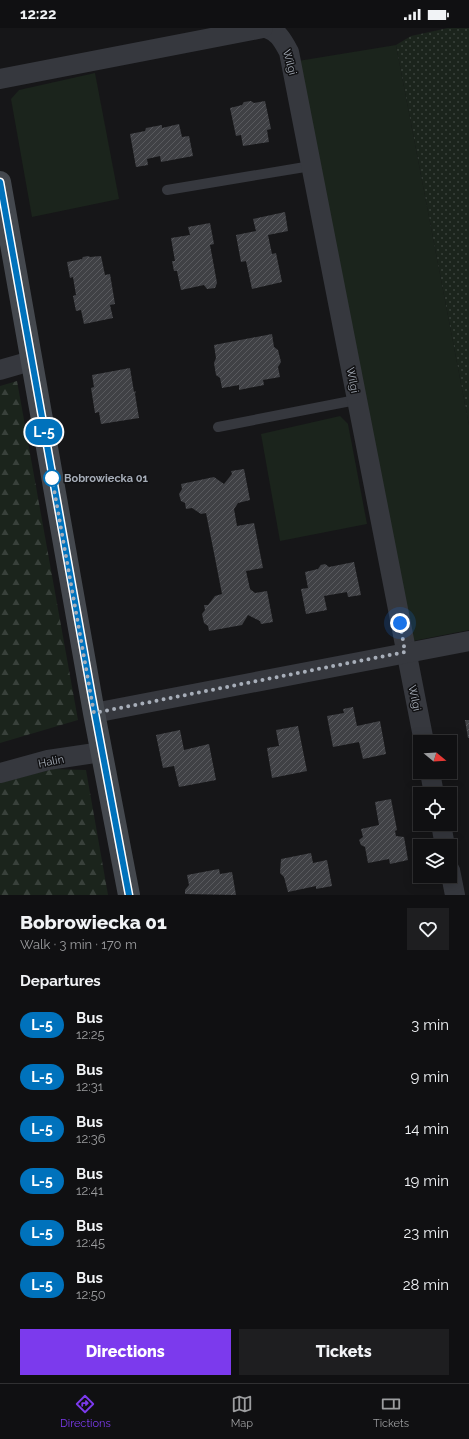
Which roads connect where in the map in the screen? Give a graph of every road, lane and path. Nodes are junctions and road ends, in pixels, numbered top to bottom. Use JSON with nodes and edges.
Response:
{"nodes":[{"id":1,"x":264,"y":28,"type":"edge"},
{"id":2,"x":0,"y":79,"type":"edge"},
{"id":3,"x":311,"y":166,"type":"junction"},
{"id":4,"x":0,"y":182,"type":"edge"},
{"id":5,"x":167,"y":190,"type":"dead end"},
{"id":6,"x":31,"y":361,"type":"junction"},
{"id":7,"x":0,"y":370,"type":"edge"},
{"id":8,"x":356,"y":400,"type":"junction"},
{"id":9,"x":218,"y":427,"type":"dead end"},
{"id":10,"x":469,"y":642,"type":"edge"},
{"id":11,"x":405,"y":652,"type":"junction"},
{"id":12,"x":94,"y":713,"type":"junction"},
{"id":13,"x":423,"y":735,"type":"edge"},
{"id":14,"x":102,"y":752,"type":"junction"},
{"id":15,"x":0,"y":773,"type":"edge"},
{"id":16,"x":452,"y":883,"type":"edge"},
{"id":17,"x":129,"y":895,"type":"edge"},
{"id":18,"x":453,"y":895,"type":"edge"}],
"edges":[{"from":1,"to":2,"type":"street","name":"Wilgi"},
{"from":1,"to":3,"type":"street","name":"Wilgi"},
{"from":3,"to":5,"type":"lane"},
{"from":3,"to":8,"type":"street","name":"Wilgi"},
{"from":4,"to":6,"type":"street"},
{"from":6,"to":7,"type":"street"},
{"from":6,"to":12,"type":"street"},
{"from":8,"to":9,"type":"lane"},
{"from":8,"to":11,"type":"street","name":"Wilgi"},
{"from":10,"to":11,"type":"street"},
{"from":11,"to":12,"type":"street"},
{"from":11,"to":13,"type":"street","name":"Wilgi"},
{"from":12,"to":14,"type":"street"},
{"from":14,"to":15,"type":"street","name":"Halin"},
{"from":14,"to":17,"type":"street"},
{"from":16,"to":18,"type":"street"}]}
